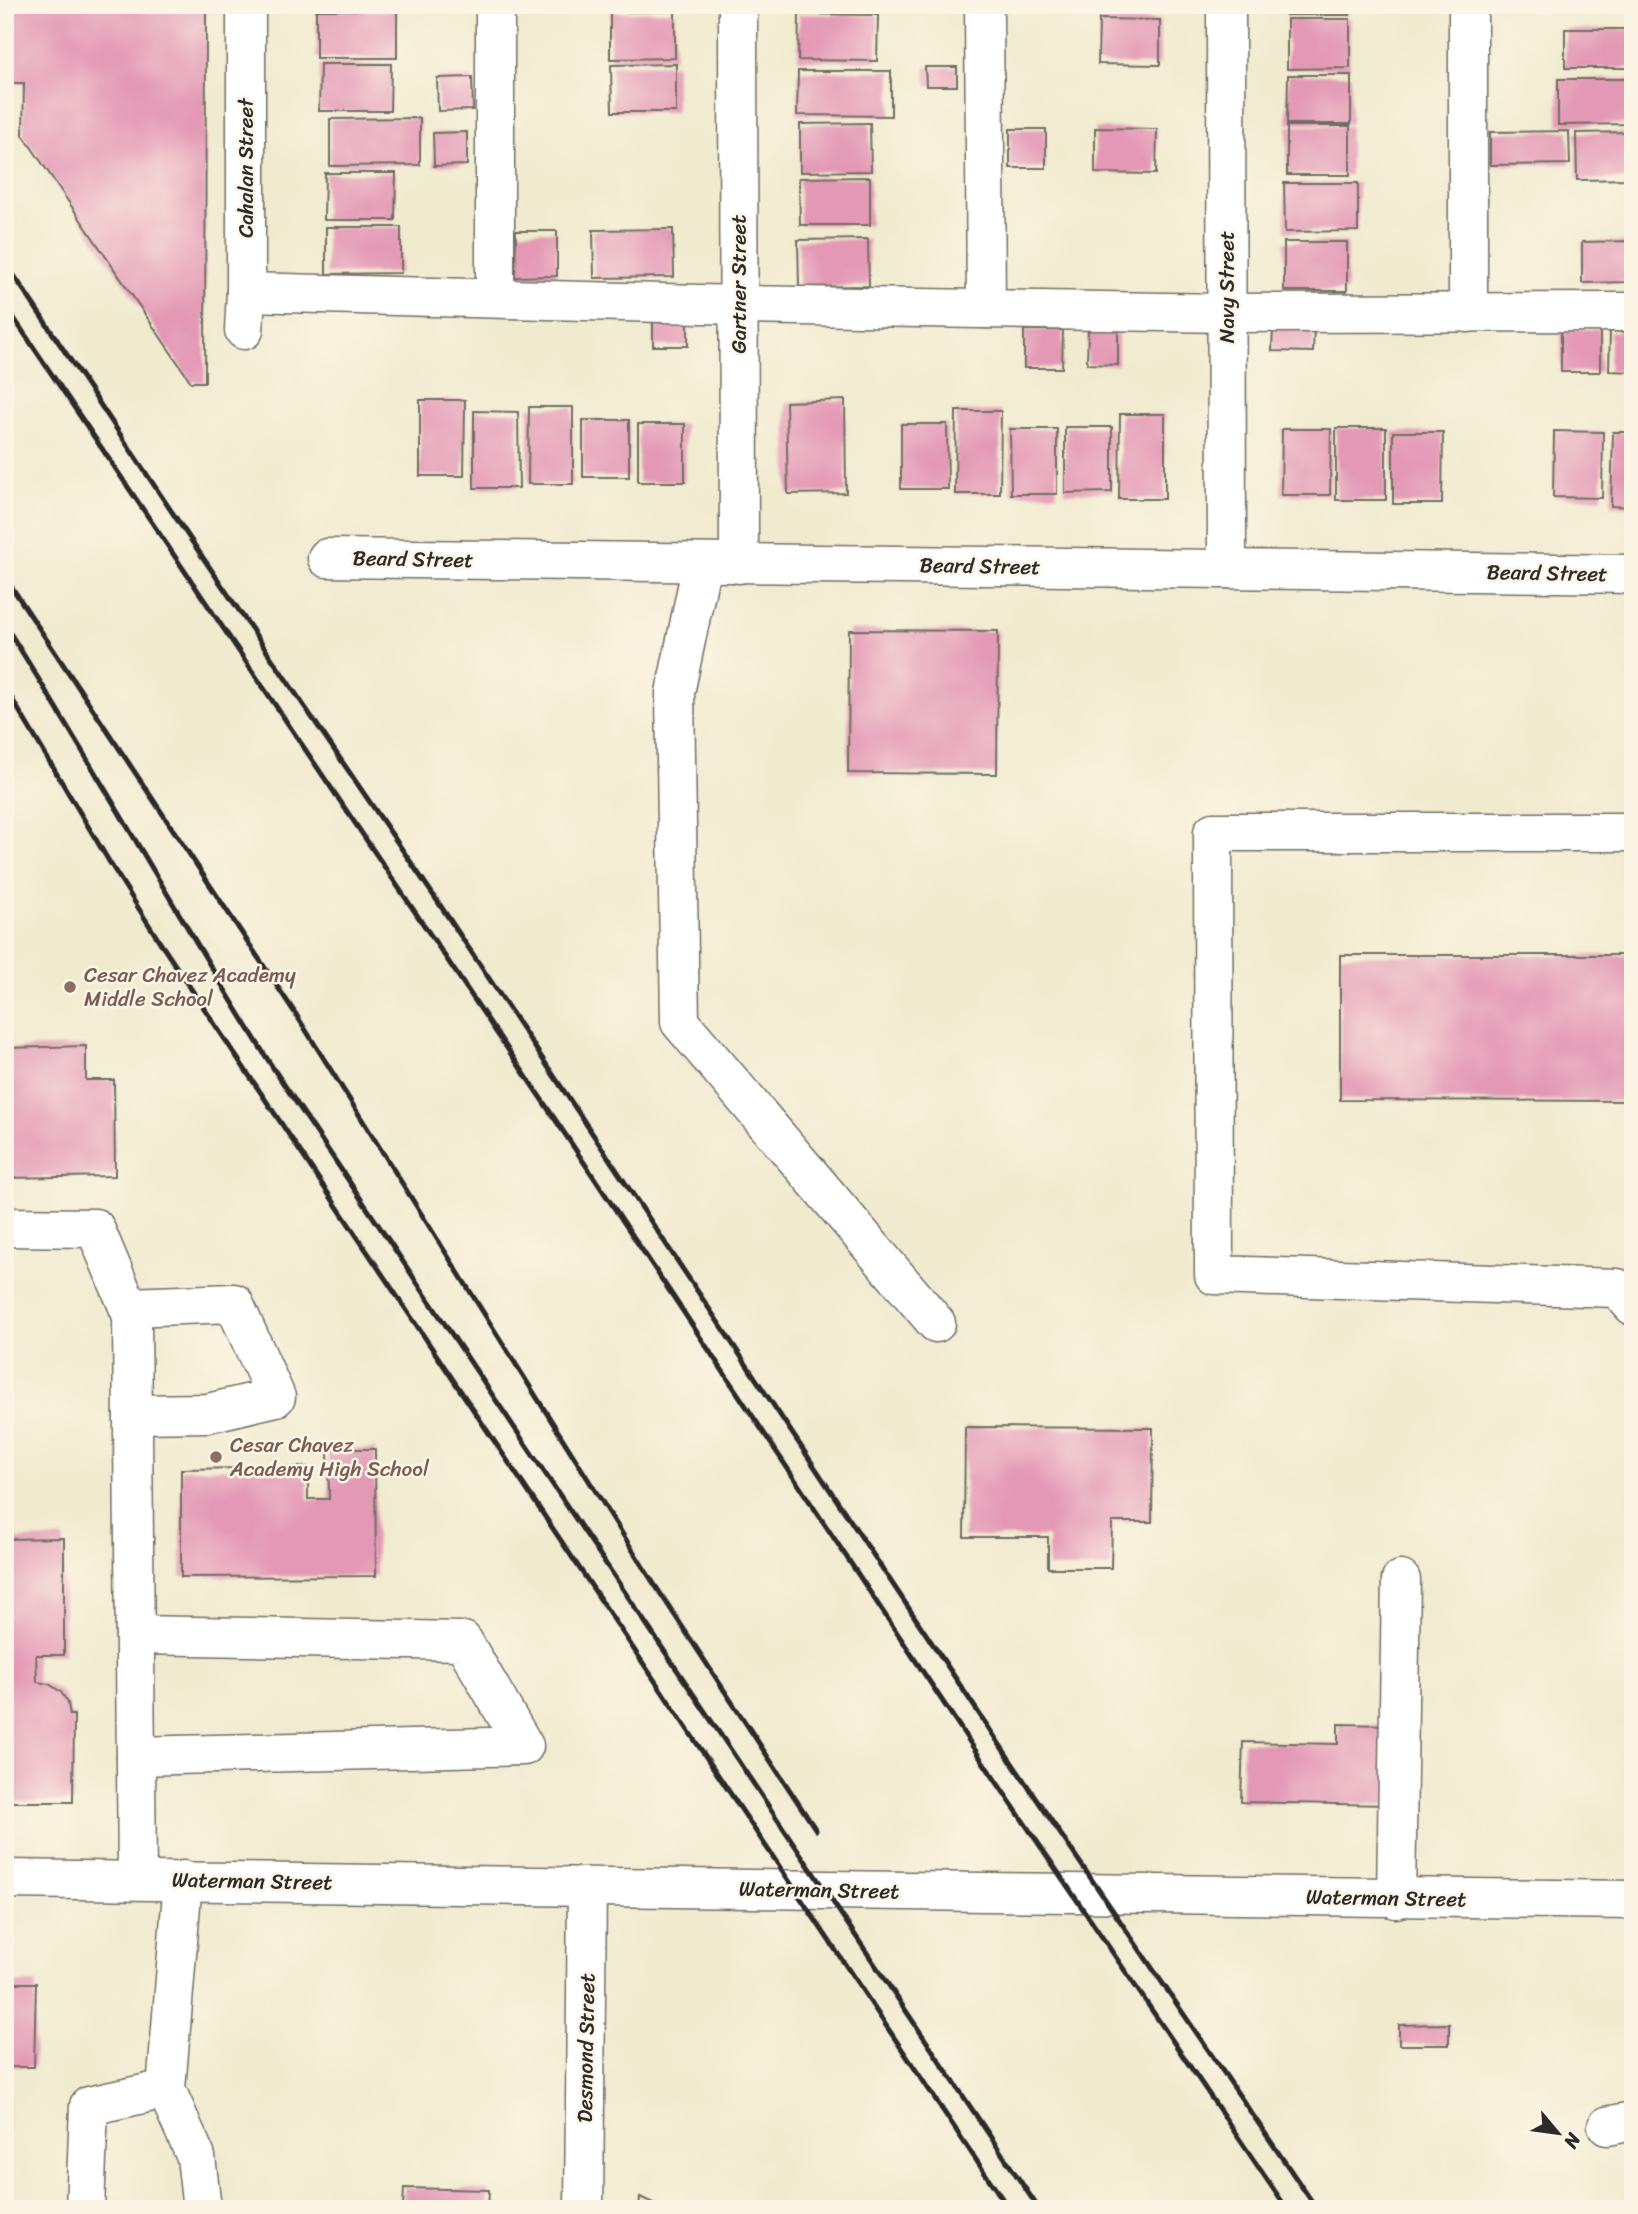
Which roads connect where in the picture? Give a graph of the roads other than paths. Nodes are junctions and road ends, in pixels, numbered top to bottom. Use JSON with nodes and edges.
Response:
{"nodes":[{"id":1,"x":246,"y":5,"type":"edge"},
{"id":2,"x":495,"y":5,"type":"edge"},
{"id":3,"x":738,"y":5,"type":"edge"},
{"id":4,"x":984,"y":5,"type":"edge"},
{"id":5,"x":1226,"y":5,"type":"edge"},
{"id":6,"x":1468,"y":5,"type":"edge"},
{"id":7,"x":246,"y":292,"type":"junction"},
{"id":8,"x":495,"y":299,"type":"junction"},
{"id":9,"x":739,"y":304,"type":"junction"},
{"id":10,"x":986,"y":309,"type":"junction"},
{"id":11,"x":1633,"y":312,"type":"edge"},
{"id":12,"x":1227,"y":313,"type":"junction"},
{"id":13,"x":1468,"y":313,"type":"junction"},
{"id":14,"x":244,"y":330,"type":"dead end"},
{"id":15,"x":327,"y":558,"type":"dead end"},
{"id":16,"x":702,"y":563,"type":"junction"},
{"id":17,"x":739,"y":564,"type":"junction"},
{"id":18,"x":1227,"y":569,"type":"junction"},
{"id":19,"x":1633,"y":575,"type":"edge"},
{"id":20,"x":1633,"y":832,"type":"edge"},
{"id":21,"x":5,"y":1227,"type":"edge"},
{"id":22,"x":1633,"y":1306,"type":"edge"},
{"id":23,"x":129,"y":1307,"type":"junction"},
{"id":24,"x":936,"y":1323,"type":"dead end"},
{"id":25,"x":133,"y":1414,"type":"junction"},
{"id":26,"x":1401,"y":1580,"type":"dead end"},
{"id":27,"x":135,"y":1635,"type":"junction"},
{"id":28,"x":136,"y":1756,"type":"junction"},
{"id":29,"x":5,"y":1879,"type":"edge"},
{"id":30,"x":136,"y":1880,"type":"junction"},
{"id":31,"x":183,"y":1880,"type":"junction"},
{"id":32,"x":587,"y":1887,"type":"junction"},
{"id":33,"x":1396,"y":1899,"type":"junction"},
{"id":34,"x":1633,"y":1900,"type":"edge"},
{"id":35,"x":166,"y":2090,"type":"junction"},
{"id":36,"x":85,"y":2209,"type":"edge"},
{"id":37,"x":202,"y":2209,"type":"edge"},
{"id":38,"x":584,"y":2209,"type":"edge"}],
"edges":[{"from":1,"to":7,"type":"street","name":"Cahalan Street"},
{"from":2,"to":8,"type":"street"},
{"from":3,"to":9,"type":"street","name":"Gartner Street"},
{"from":4,"to":10,"type":"street"},
{"from":5,"to":12,"type":"street","name":"Navy Street"},
{"from":6,"to":13,"type":"street"},
{"from":7,"to":8,"type":"street"},
{"from":7,"to":14,"type":"street","name":"Cahalan Street"},
{"from":8,"to":9,"type":"street"},
{"from":9,"to":10,"type":"street"},
{"from":9,"to":17,"type":"street","name":"Gartner Street"},
{"from":10,"to":12,"type":"street"},
{"from":11,"to":13,"type":"street"},
{"from":12,"to":13,"type":"street"},
{"from":12,"to":18,"type":"street","name":"Navy Street"},
{"from":15,"to":16,"type":"street","name":"Beard Street"},
{"from":16,"to":17,"type":"street","name":"Beard Street"},
{"from":16,"to":24,"type":"street"},
{"from":17,"to":18,"type":"street","name":"Beard Street"},
{"from":18,"to":19,"type":"street","name":"Beard Street"},
{"from":20,"to":22,"type":"street"},
{"from":21,"to":23,"type":"street"},
{"from":23,"to":25,"type":"street"},
{"from":23,"to":25,"type":"street"},
{"from":25,"to":27,"type":"street"},
{"from":26,"to":33,"type":"street"},
{"from":27,"to":28,"type":"street"},
{"from":27,"to":28,"type":"street"},
{"from":28,"to":30,"type":"street"},
{"from":29,"to":30,"type":"street","name":"Waterman Street"},
{"from":30,"to":31,"type":"street","name":"Waterman Street"},
{"from":31,"to":32,"type":"street","name":"Waterman Street"},
{"from":31,"to":35,"type":"street"},
{"from":32,"to":33,"type":"street","name":"Waterman Street"},
{"from":32,"to":38,"type":"street","name":"Desmond Street"},
{"from":33,"to":34,"type":"street","name":"Waterman Street"},
{"from":35,"to":36,"type":"street"},
{"from":35,"to":37,"type":"street"}]}
